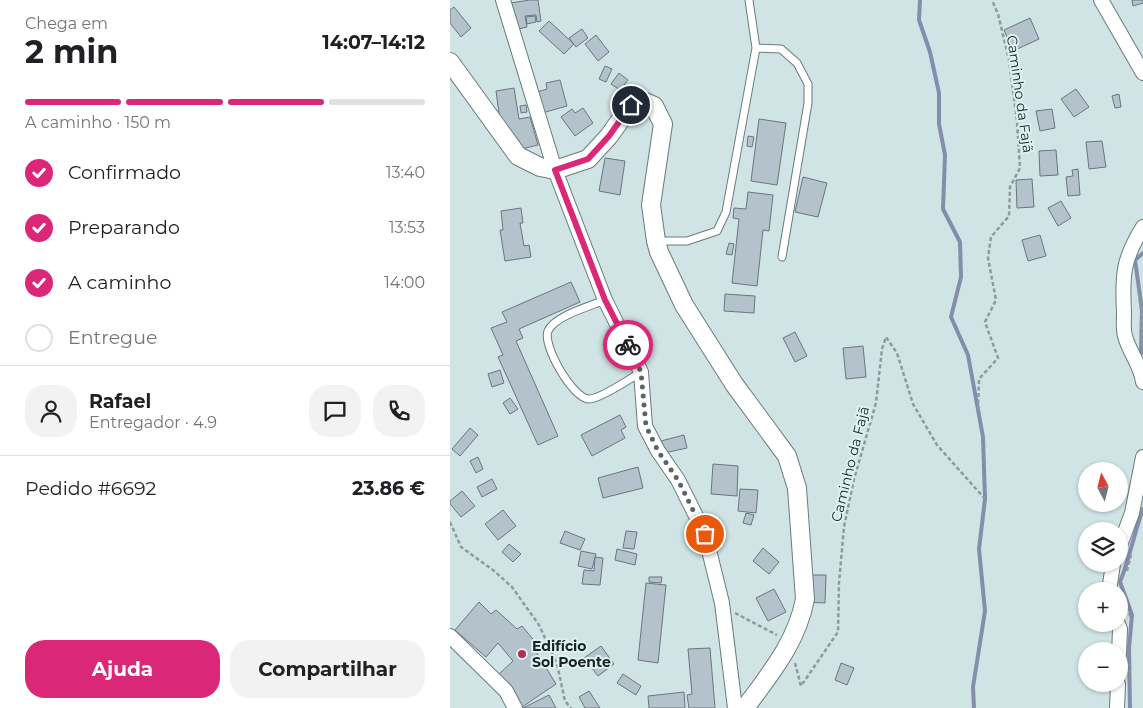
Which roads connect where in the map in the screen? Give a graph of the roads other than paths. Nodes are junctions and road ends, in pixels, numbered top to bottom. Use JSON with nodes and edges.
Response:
{"nodes":[{"id":1,"x":503,"y":0,"type":"edge"},
{"id":2,"x":749,"y":0,"type":"edge"},
{"id":3,"x":1101,"y":0,"type":"edge"},
{"id":4,"x":756,"y":48,"type":"junction"},
{"id":5,"x":450,"y":62,"type":"edge"},
{"id":6,"x":1143,"y":73,"type":"edge"},
{"id":7,"x":555,"y":170,"type":"junction"},
{"id":8,"x":1143,"y":227,"type":"edge"},
{"id":9,"x":656,"y":241,"type":"junction"},
{"id":10,"x":782,"y":257,"type":"dead end"},
{"id":11,"x":605,"y":300,"type":"junction"},
{"id":12,"x":641,"y":372,"type":"junction"},
{"id":13,"x":1143,"y":382,"type":"edge"},
{"id":14,"x":1143,"y":457,"type":"edge"},
{"id":15,"x":1128,"y":534,"type":"edge"},
{"id":16,"x":450,"y":636,"type":"edge"},
{"id":17,"x":1121,"y":692,"type":"edge"},
{"id":18,"x":515,"y":708,"type":"edge"},
{"id":19,"x":735,"y":708,"type":"edge"},
{"id":20,"x":745,"y":708,"type":"edge"},
{"id":21,"x":1117,"y":708,"type":"edge"}],
"edges":[{"from":1,"to":7,"type":"street"},
{"from":2,"to":4,"type":"lane"},
{"from":3,"to":6,"type":"street"},
{"from":4,"to":9,"type":"lane"},
{"from":4,"to":10,"type":"lane"},
{"from":5,"to":7,"type":"street"},
{"from":7,"to":9,"type":"street"},
{"from":7,"to":11,"type":"street"},
{"from":8,"to":13,"type":"street"},
{"from":9,"to":20,"type":"street"},
{"from":11,"to":12,"type":"street"},
{"from":11,"to":12,"type":"lane"},
{"from":12,"to":19,"type":"street"},
{"from":14,"to":15,"type":"street"},
{"from":16,"to":18,"type":"street"},
{"from":17,"to":21,"type":"street"}]}
